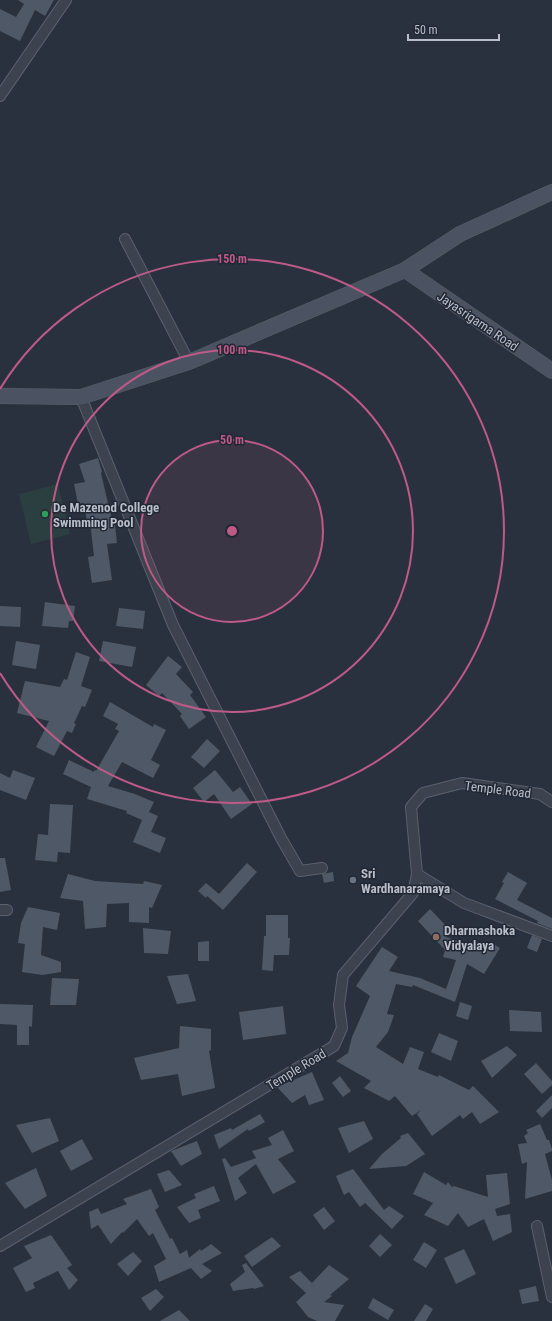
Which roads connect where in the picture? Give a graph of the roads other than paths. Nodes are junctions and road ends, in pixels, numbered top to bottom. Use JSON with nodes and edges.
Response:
{"nodes":[{"id":1,"x":66,"y":0,"type":"edge"},
{"id":2,"x":0,"y":96,"type":"edge"},
{"id":3,"x":552,"y":192,"type":"edge"},
{"id":4,"x":125,"y":239,"type":"dead end"},
{"id":5,"x":405,"y":270,"type":"junction"},
{"id":6,"x":189,"y":362,"type":"junction"},
{"id":7,"x":552,"y":371,"type":"edge"},
{"id":8,"x":0,"y":396,"type":"edge"},
{"id":9,"x":81,"y":397,"type":"junction"},
{"id":10,"x":552,"y":802,"type":"edge"},
{"id":11,"x":322,"y":868,"type":"dead end"},
{"id":12,"x":417,"y":874,"type":"junction"},
{"id":13,"x":552,"y":936,"type":"edge"},
{"id":14,"x":537,"y":1226,"type":"dead end"},
{"id":15,"x":0,"y":1246,"type":"edge"},
{"id":16,"x":552,"y":1297,"type":"edge"}],
"edges":[{"from":1,"to":2,"type":"street"},
{"from":3,"to":5,"type":"street"},
{"from":4,"to":6,"type":"street"},
{"from":5,"to":6,"type":"street"},
{"from":5,"to":7,"type":"street","name":"Jayasrigama Road"},
{"from":6,"to":9,"type":"street"},
{"from":8,"to":9,"type":"street"},
{"from":9,"to":11,"type":"street"},
{"from":10,"to":12,"type":"street","name":"Temple Road"},
{"from":12,"to":13,"type":"street"},
{"from":12,"to":15,"type":"street","name":"Temple Road"},
{"from":14,"to":16,"type":"street"}]}
